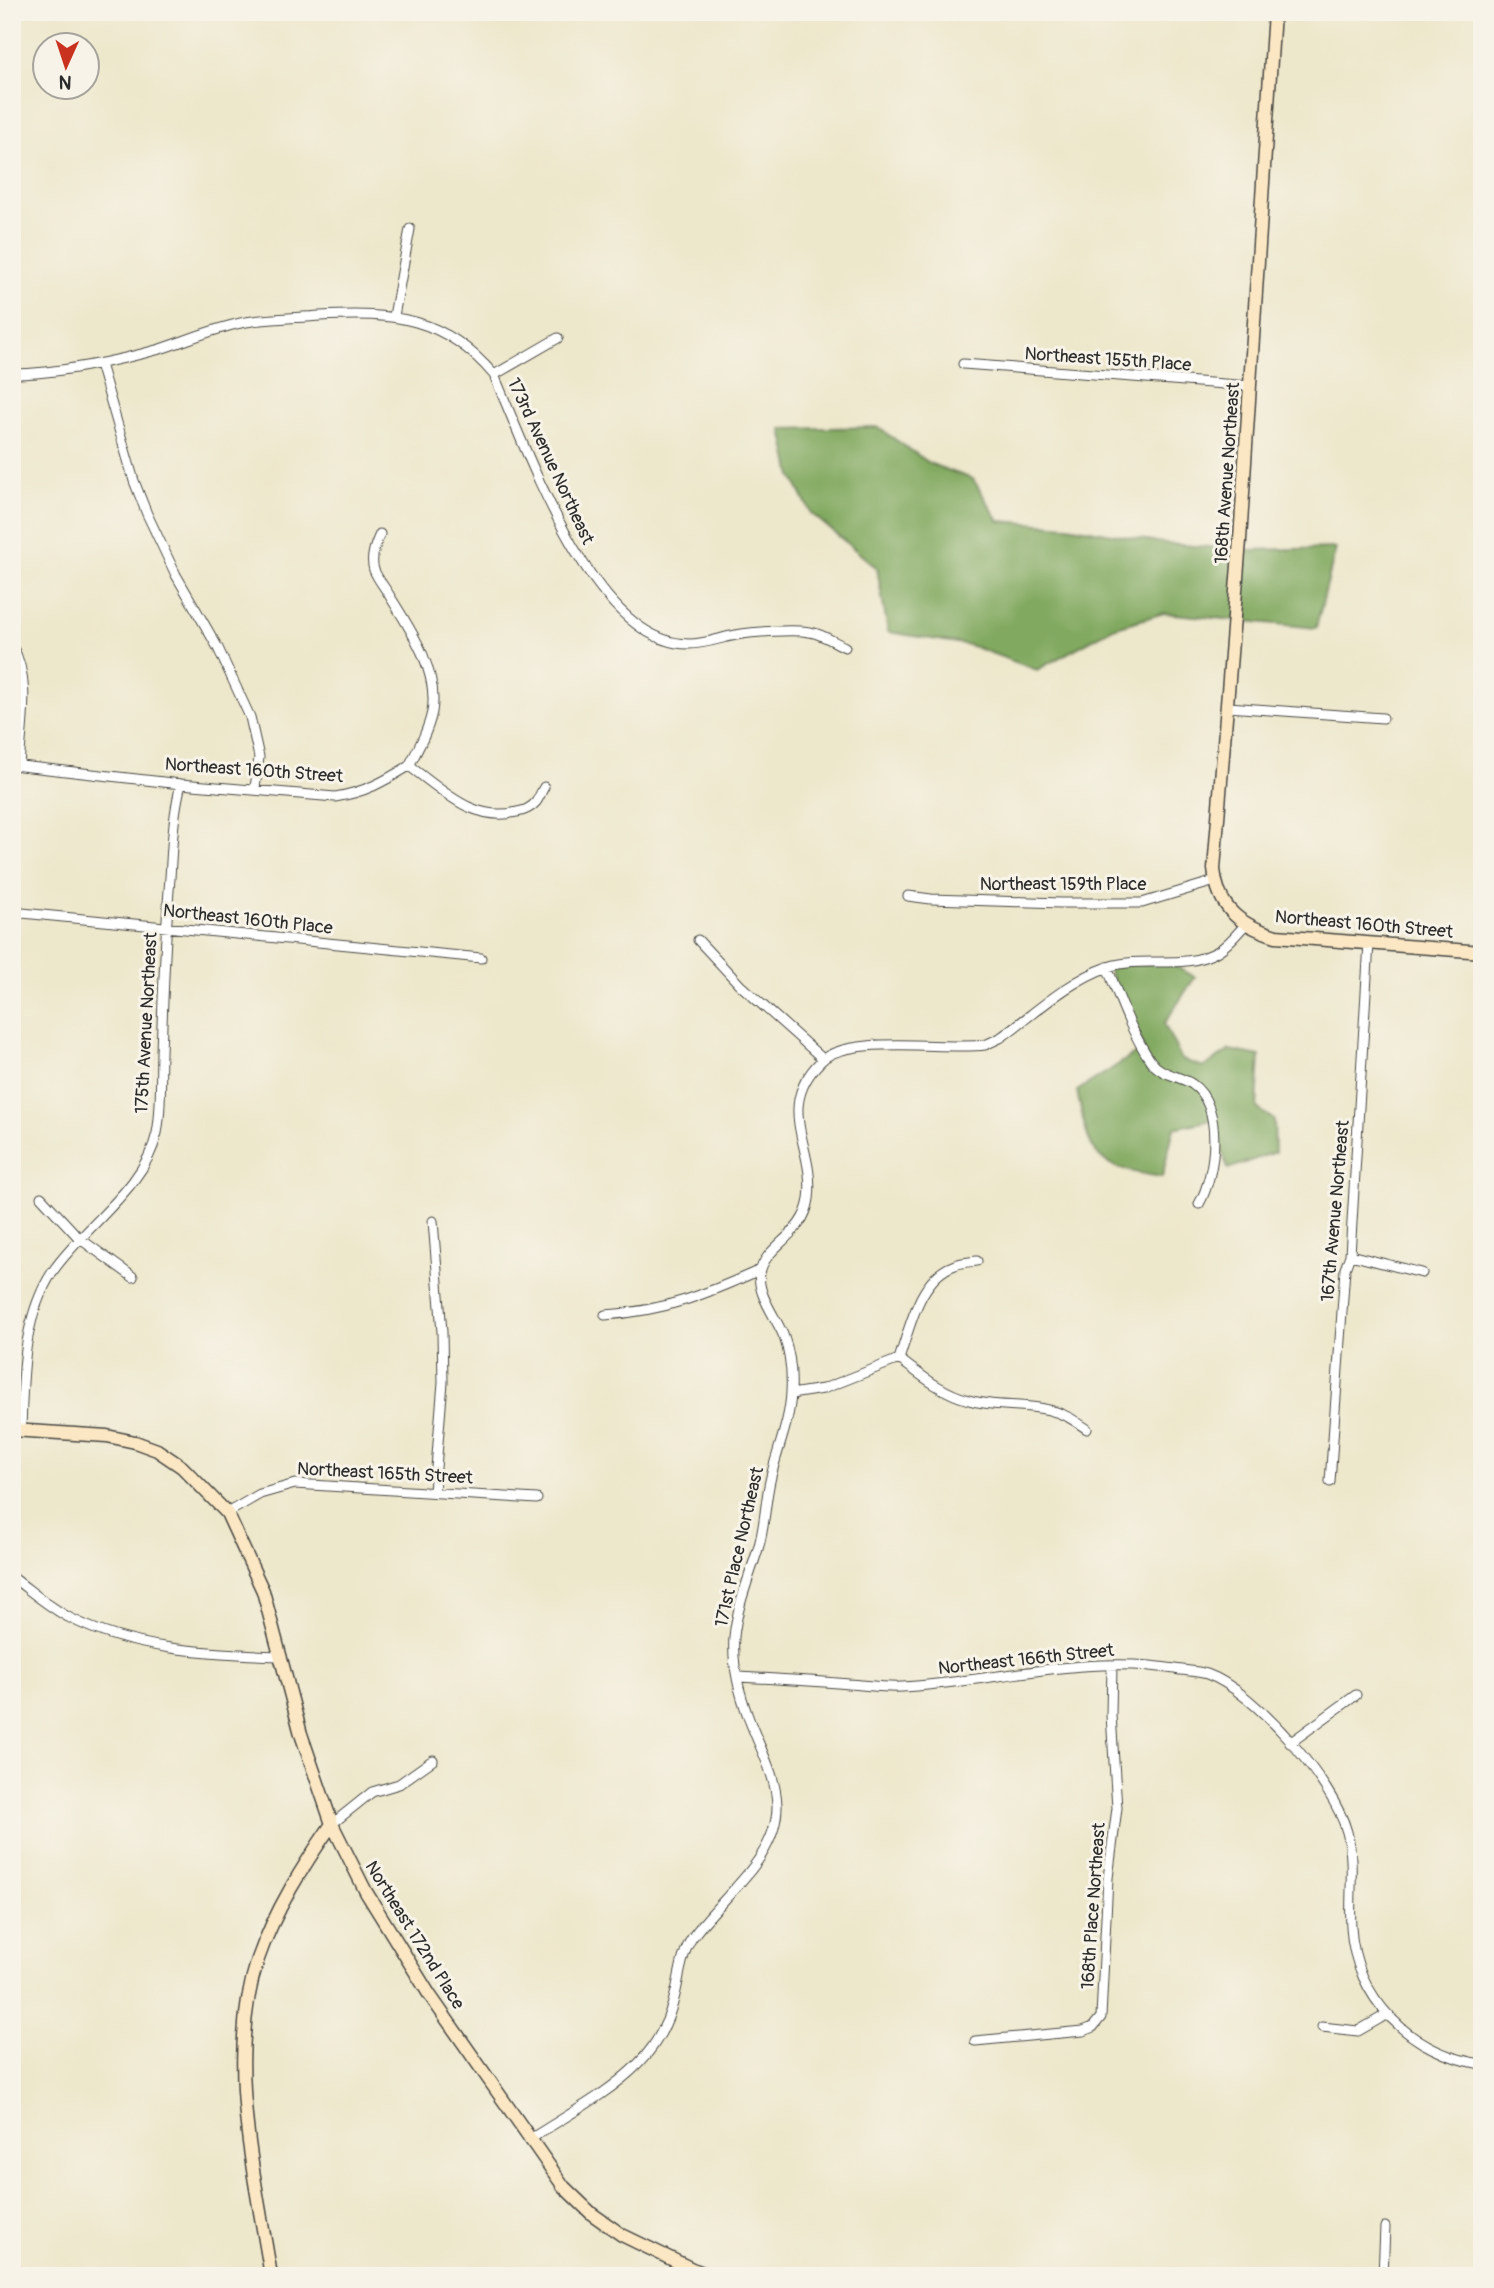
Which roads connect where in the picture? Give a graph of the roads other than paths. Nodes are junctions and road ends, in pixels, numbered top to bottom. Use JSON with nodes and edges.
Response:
{"nodes":[{"id":1,"x":1274,"y":12,"type":"edge"},
{"id":2,"x":410,"y":229,"type":"dead end"},
{"id":3,"x":394,"y":316,"type":"junction"},
{"id":4,"x":558,"y":338,"type":"dead end"},
{"id":5,"x":100,"y":364,"type":"junction"},
{"id":6,"x":963,"y":364,"type":"dead end"},
{"id":7,"x":12,"y":373,"type":"edge"},
{"id":8,"x":494,"y":375,"type":"junction"},
{"id":9,"x":1251,"y":386,"type":"junction"},
{"id":10,"x":380,"y":534,"type":"dead end"},
{"id":11,"x":12,"y":646,"type":"edge"},
{"id":12,"x":845,"y":647,"type":"dead end"},
{"id":13,"x":1228,"y":707,"type":"junction"},
{"id":14,"x":1383,"y":718,"type":"dead end"},
{"id":15,"x":16,"y":765,"type":"edge"},
{"id":16,"x":409,"y":766,"type":"junction"},
{"id":17,"x":181,"y":783,"type":"junction"},
{"id":18,"x":544,"y":787,"type":"dead end"},
{"id":19,"x":255,"y":788,"type":"junction"},
{"id":20,"x":1215,"y":881,"type":"junction"},
{"id":21,"x":908,"y":896,"type":"dead end"},
{"id":22,"x":12,"y":912,"type":"edge"},
{"id":23,"x":1245,"y":925,"type":"junction"},
{"id":24,"x":166,"y":926,"type":"junction"},
{"id":25,"x":698,"y":940,"type":"dead end"},
{"id":26,"x":1369,"y":943,"type":"junction"},
{"id":27,"x":1482,"y":952,"type":"edge"},
{"id":28,"x":481,"y":958,"type":"dead end"},
{"id":29,"x":1107,"y":967,"type":"junction"},
{"id":30,"x":823,"y":1059,"type":"junction"},
{"id":31,"x":41,"y":1198,"type":"dead end"},
{"id":32,"x":1199,"y":1204,"type":"dead end"},
{"id":33,"x":433,"y":1221,"type":"dead end"},
{"id":34,"x":79,"y":1238,"type":"junction"},
{"id":35,"x":1350,"y":1255,"type":"junction"},
{"id":36,"x":977,"y":1261,"type":"dead end"},
{"id":37,"x":760,"y":1270,"type":"junction"},
{"id":38,"x":1422,"y":1273,"type":"dead end"},
{"id":39,"x":133,"y":1278,"type":"dead end"},
{"id":40,"x":605,"y":1315,"type":"dead end"},
{"id":41,"x":899,"y":1359,"type":"junction"},
{"id":42,"x":791,"y":1394,"type":"junction"},
{"id":43,"x":1087,"y":1429,"type":"dead end"},
{"id":44,"x":17,"y":1430,"type":"edge"},
{"id":45,"x":1330,"y":1482,"type":"dead end"},
{"id":46,"x":434,"y":1492,"type":"junction"},
{"id":47,"x":537,"y":1499,"type":"dead end"},
{"id":48,"x":227,"y":1513,"type":"junction"},
{"id":49,"x":12,"y":1577,"type":"edge"},
{"id":50,"x":280,"y":1656,"type":"junction"},
{"id":51,"x":1112,"y":1665,"type":"junction"},
{"id":52,"x":739,"y":1677,"type":"junction"},
{"id":53,"x":1356,"y":1695,"type":"dead end"},
{"id":54,"x":1290,"y":1743,"type":"junction"},
{"id":55,"x":433,"y":1760,"type":"dead end"},
{"id":56,"x":332,"y":1824,"type":"junction"},
{"id":57,"x":1386,"y":2014,"type":"junction"},
{"id":58,"x":1322,"y":2027,"type":"dead end"},
{"id":59,"x":975,"y":2041,"type":"dead end"},
{"id":60,"x":1482,"y":2064,"type":"edge"},
{"id":61,"x":529,"y":2140,"type":"junction"},
{"id":62,"x":1385,"y":2227,"type":"dead end"},
{"id":63,"x":271,"y":2276,"type":"edge"},
{"id":64,"x":712,"y":2276,"type":"edge"},
{"id":65,"x":1382,"y":2276,"type":"edge"}],
"edges":[{"from":1,"to":9,"type":"street","name":"168th Avenue Northeast"},
{"from":2,"to":3,"type":"street"},
{"from":3,"to":5,"type":"street","name":"173rd Avenue Northeast"},
{"from":3,"to":8,"type":"street","name":"173rd Avenue Northeast"},
{"from":4,"to":8,"type":"street"},
{"from":5,"to":7,"type":"street","name":"173rd Avenue Northeast"},
{"from":5,"to":19,"type":"street"},
{"from":6,"to":9,"type":"street","name":"Northeast 155th Place"},
{"from":8,"to":12,"type":"street","name":"173rd Avenue Northeast"},
{"from":9,"to":13,"type":"street","name":"168th Avenue Northeast"},
{"from":10,"to":16,"type":"street"},
{"from":11,"to":15,"type":"street"},
{"from":13,"to":14,"type":"street"},
{"from":13,"to":20,"type":"street","name":"168th Avenue Northeast"},
{"from":15,"to":17,"type":"street","name":"Northeast 160th Street"},
{"from":16,"to":18,"type":"street"},
{"from":16,"to":19,"type":"street","name":"Northeast 160th Street"},
{"from":17,"to":19,"type":"street","name":"Northeast 160th Street"},
{"from":17,"to":24,"type":"street","name":"175th Avenue Northeast"},
{"from":20,"to":21,"type":"street","name":"Northeast 159th Place"},
{"from":20,"to":23,"type":"street"},
{"from":22,"to":24,"type":"street","name":"Northeast 160th Place"},
{"from":23,"to":26,"type":"street","name":"Northeast 160th Street"},
{"from":23,"to":29,"type":"street"},
{"from":24,"to":28,"type":"street","name":"Northeast 160th Place"},
{"from":24,"to":34,"type":"street","name":"175th Avenue Northeast"},
{"from":25,"to":30,"type":"street"},
{"from":26,"to":27,"type":"street","name":"Northeast 160th Street"},
{"from":26,"to":35,"type":"street","name":"167th Avenue Northeast"},
{"from":29,"to":30,"type":"street"},
{"from":29,"to":32,"type":"street"},
{"from":30,"to":37,"type":"street"},
{"from":31,"to":34,"type":"street"},
{"from":33,"to":46,"type":"street"},
{"from":34,"to":39,"type":"street"},
{"from":34,"to":44,"type":"street","name":"175th Avenue Northeast"},
{"from":35,"to":38,"type":"street"},
{"from":35,"to":45,"type":"street","name":"167th Avenue Northeast"},
{"from":36,"to":41,"type":"street"},
{"from":37,"to":40,"type":"street"},
{"from":37,"to":42,"type":"street","name":"171st Place Northeast"},
{"from":41,"to":42,"type":"street"},
{"from":41,"to":43,"type":"street"},
{"from":42,"to":52,"type":"street","name":"171st Place Northeast"},
{"from":44,"to":48,"type":"street"},
{"from":46,"to":47,"type":"street","name":"Northeast 165th Street"},
{"from":46,"to":48,"type":"street","name":"Northeast 165th Street"},
{"from":48,"to":50,"type":"street","name":"Northeast 172nd Place"},
{"from":49,"to":50,"type":"street"},
{"from":50,"to":56,"type":"street","name":"Northeast 172nd Place"},
{"from":51,"to":52,"type":"street","name":"Northeast 166th Street"},
{"from":51,"to":54,"type":"street","name":"Northeast 166th Street"},
{"from":51,"to":59,"type":"street","name":"168th Place Northeast"},
{"from":52,"to":61,"type":"street","name":"171st Place Northeast"},
{"from":53,"to":54,"type":"street"},
{"from":54,"to":57,"type":"street"},
{"from":55,"to":56,"type":"street"},
{"from":56,"to":61,"type":"street","name":"Northeast 172nd Place"},
{"from":56,"to":63,"type":"street"},
{"from":57,"to":58,"type":"street"},
{"from":57,"to":60,"type":"street"},
{"from":61,"to":64,"type":"street","name":"Northeast 172nd Place"},
{"from":62,"to":65,"type":"street"}]}
